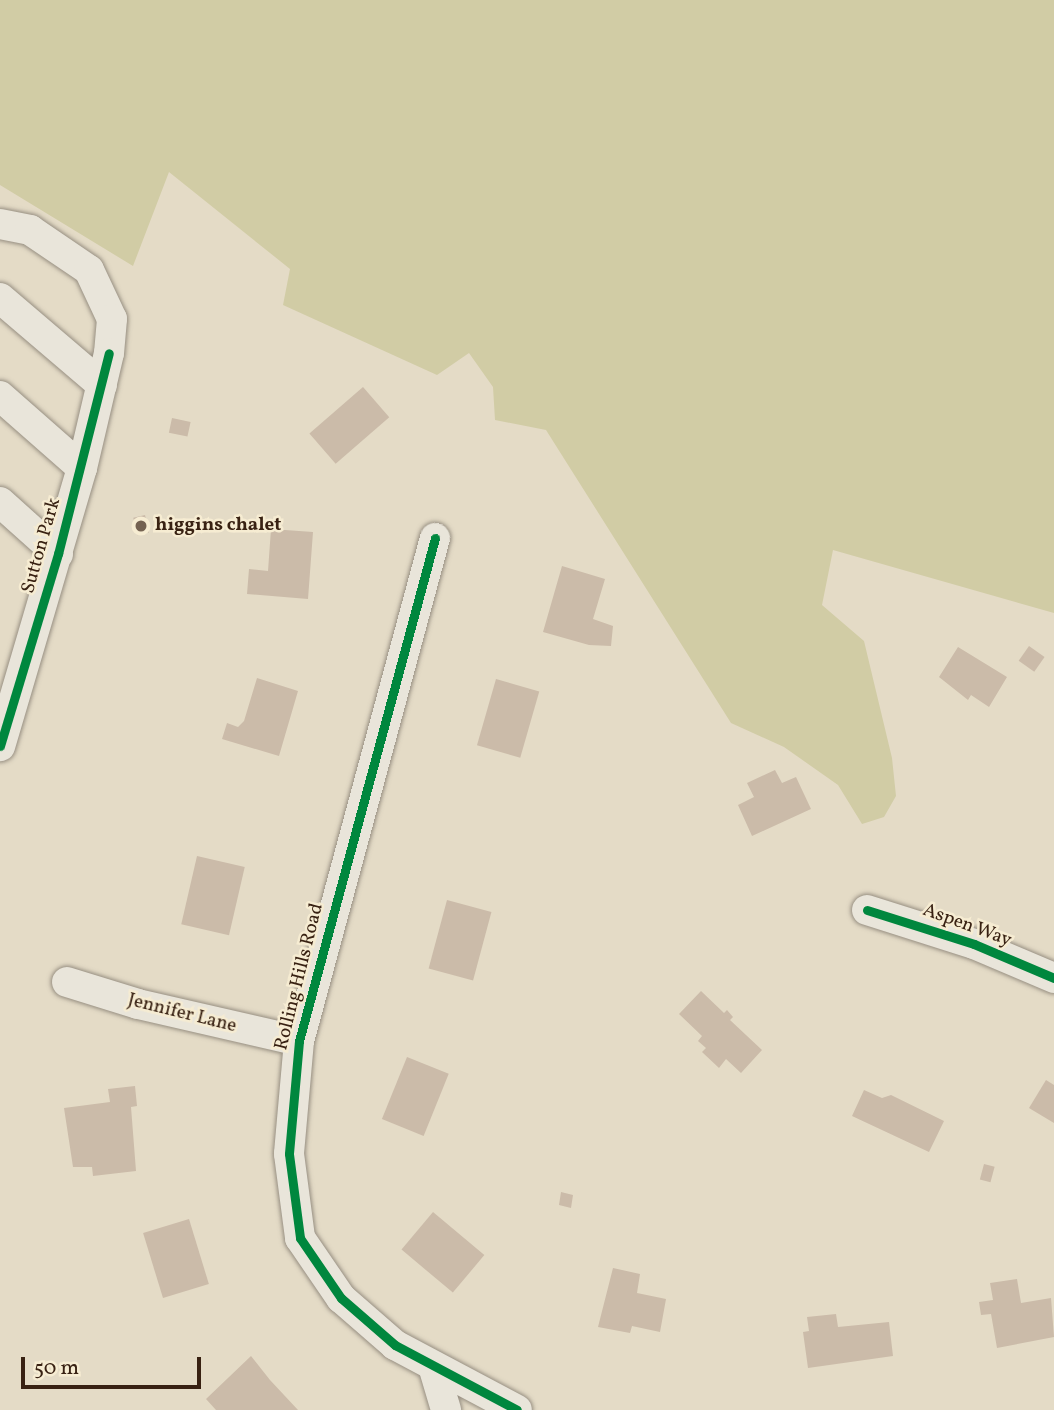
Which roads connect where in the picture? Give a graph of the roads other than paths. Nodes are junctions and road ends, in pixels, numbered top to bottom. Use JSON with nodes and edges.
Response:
{"nodes":[{"id":1,"x":0,"y":224,"type":"edge"},
{"id":2,"x":0,"y":298,"type":"edge"},
{"id":3,"x":102,"y":385,"type":"junction"},
{"id":4,"x":0,"y":396,"type":"edge"},
{"id":5,"x":82,"y":468,"type":"junction"},
{"id":6,"x":0,"y":502,"type":"edge"},
{"id":7,"x":435,"y":538,"type":"dead end"},
{"id":8,"x":58,"y":554,"type":"junction"},
{"id":9,"x":0,"y":747,"type":"edge"},
{"id":10,"x":867,"y":910,"type":"dead end"},
{"id":11,"x":1054,"y":978,"type":"edge"},
{"id":12,"x":67,"y":982,"type":"dead end"},
{"id":13,"x":299,"y":1041,"type":"junction"},
{"id":14,"x":433,"y":1366,"type":"junction"},
{"id":15,"x":446,"y":1410,"type":"edge"},
{"id":16,"x":517,"y":1410,"type":"edge"}],
"edges":[{"from":1,"to":3,"type":"street","name":"Sutton Park"},
{"from":2,"to":3,"type":"street"},
{"from":3,"to":5,"type":"street","name":"Sutton Park"},
{"from":4,"to":5,"type":"street"},
{"from":5,"to":8,"type":"street","name":"Sutton Park"},
{"from":6,"to":8,"type":"street"},
{"from":7,"to":13,"type":"street","name":"Rolling Hills Road"},
{"from":8,"to":9,"type":"street","name":"Sutton Park"},
{"from":10,"to":11,"type":"street","name":"Aspen Way"},
{"from":12,"to":13,"type":"street","name":"Jennifer Lane"},
{"from":13,"to":14,"type":"street","name":"Rolling Hills Road"},
{"from":14,"to":15,"type":"street"},
{"from":14,"to":16,"type":"street","name":"Rolling Hills Road"}]}
